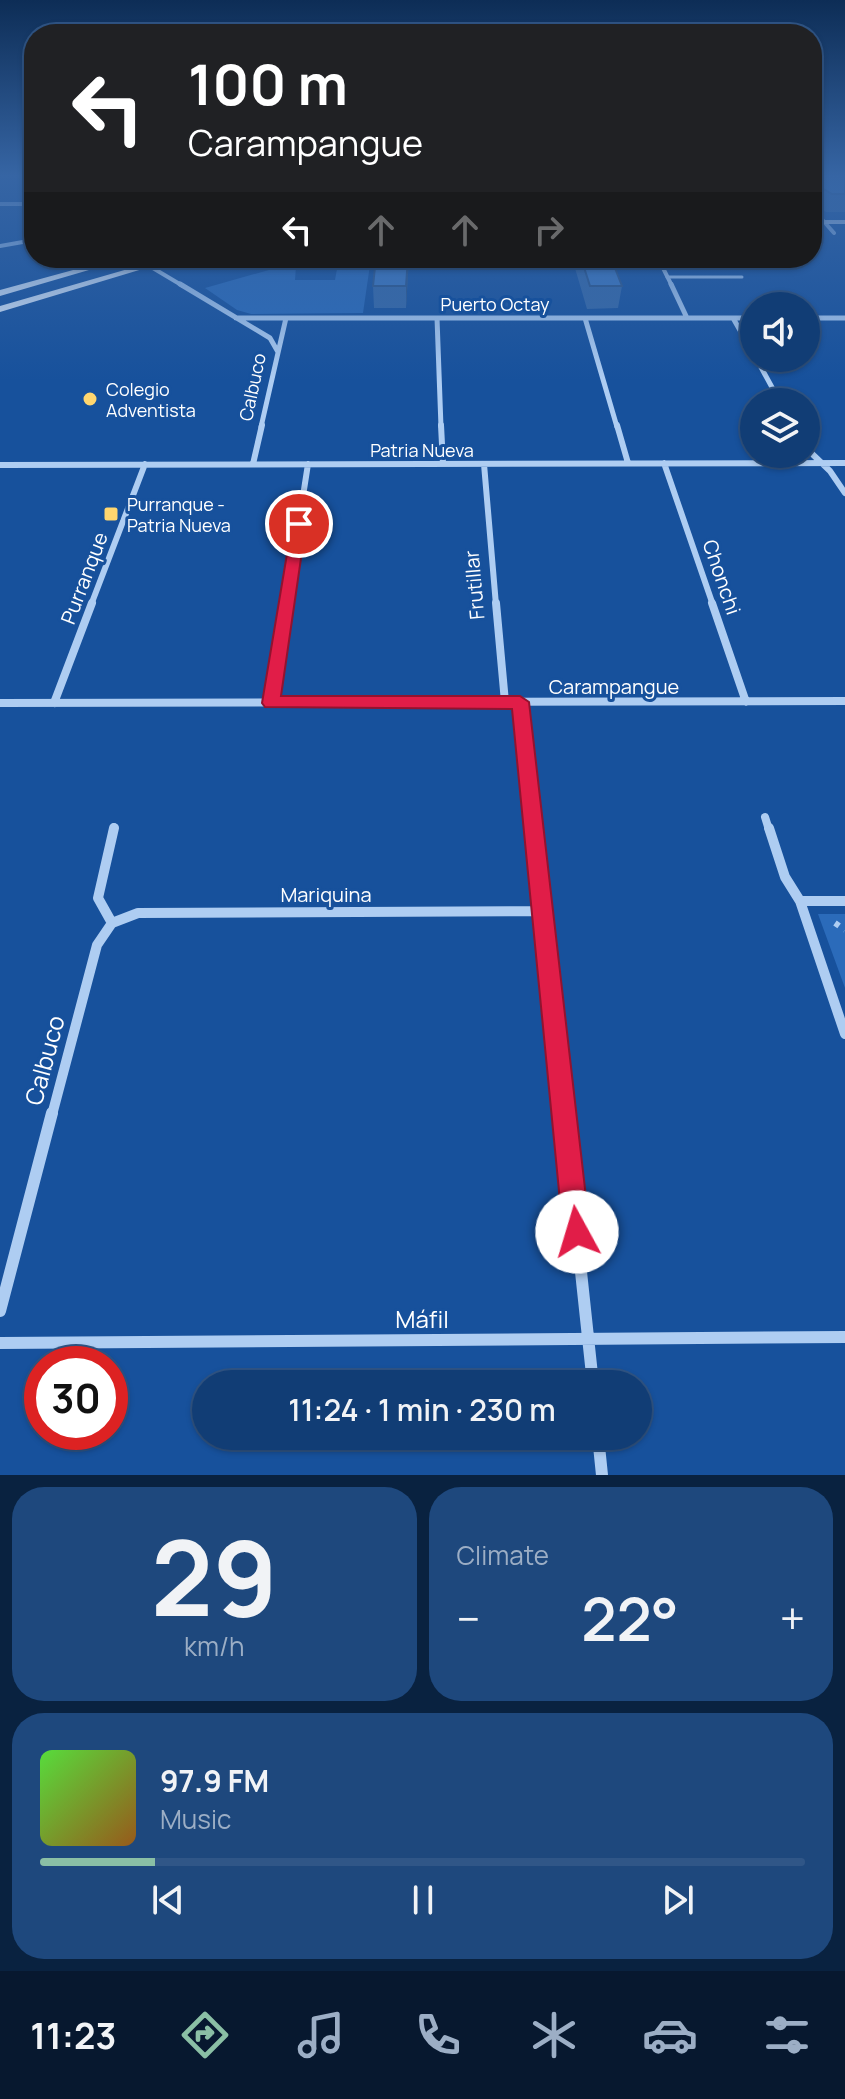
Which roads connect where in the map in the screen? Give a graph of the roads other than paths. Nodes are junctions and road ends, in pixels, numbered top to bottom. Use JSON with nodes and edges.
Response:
{"nodes":[{"id":1,"x":90,"y":268,"type":"edge"},
{"id":2,"x":142,"y":268,"type":"edge"},
{"id":3,"x":152,"y":268,"type":"edge"},
{"id":4,"x":663,"y":268,"type":"edge"},
{"id":5,"x":667,"y":277,"type":"junction"},
{"id":6,"x":742,"y":277,"type":"dead end"},
{"id":7,"x":0,"y":293,"type":"edge"},
{"id":8,"x":0,"y":309,"type":"edge"},
{"id":9,"x":236,"y":318,"type":"junction"},
{"id":10,"x":286,"y":318,"type":"junction"},
{"id":11,"x":437,"y":318,"type":"junction"},
{"id":12,"x":585,"y":318,"type":"junction"},
{"id":13,"x":687,"y":318,"type":"junction"},
{"id":14,"x":733,"y":318,"type":"junction"},
{"id":15,"x":740,"y":318,"type":"edge"},
{"id":16,"x":820,"y":318,"type":"edge"},
{"id":17,"x":845,"y":318,"type":"edge"},
{"id":18,"x":740,"y":330,"type":"edge"},
{"id":19,"x":278,"y":352,"type":"junction"},
{"id":20,"x":628,"y":463,"type":"junction"},
{"id":21,"x":664,"y":463,"type":"junction"},
{"id":22,"x":821,"y":463,"type":"junction"},
{"id":23,"x":845,"y":463,"type":"edge"},
{"id":24,"x":145,"y":464,"type":"junction"},
{"id":25,"x":253,"y":464,"type":"junction"},
{"id":26,"x":308,"y":464,"type":"junction"},
{"id":27,"x":443,"y":464,"type":"junction"},
{"id":28,"x":484,"y":464,"type":"junction"},
{"id":29,"x":0,"y":465,"type":"edge"},
{"id":30,"x":845,"y":493,"type":"edge"},
{"id":31,"x":845,"y":701,"type":"edge"},
{"id":32,"x":505,"y":702,"type":"junction"},
{"id":33,"x":520,"y":702,"type":"junction"},
{"id":34,"x":746,"y":702,"type":"junction"},
{"id":35,"x":0,"y":703,"type":"edge"},
{"id":36,"x":54,"y":703,"type":"junction"},
{"id":37,"x":271,"y":703,"type":"junction"},
{"id":38,"x":765,"y":817,"type":"dead end"},
{"id":39,"x":114,"y":827,"type":"dead end"},
{"id":40,"x":800,"y":901,"type":"junction"},
{"id":41,"x":845,"y":901,"type":"edge"},
{"id":42,"x":542,"y":911,"type":"junction"},
{"id":43,"x":112,"y":923,"type":"junction"},
{"id":44,"x":845,"y":1034,"type":"edge"},
{"id":45,"x":0,"y":1311,"type":"edge"},
{"id":46,"x":845,"y":1337,"type":"edge"},
{"id":47,"x":588,"y":1338,"type":"junction"},
{"id":48,"x":0,"y":1343,"type":"edge"},
{"id":49,"x":591,"y":1370,"type":"edge"},
{"id":50,"x":599,"y":1450,"type":"edge"},
{"id":51,"x":602,"y":1475,"type":"edge"}],
"edges":[{"from":1,"to":7,"type":"main road"},
{"from":2,"to":8,"type":"main road"},
{"from":3,"to":9,"type":"street"},
{"from":4,"to":5,"type":"street"},
{"from":5,"to":6,"type":"lane"},
{"from":5,"to":13,"type":"street"},
{"from":9,"to":10,"type":"street","name":"Puerto Octay"},
{"from":9,"to":19,"type":"street"},
{"from":10,"to":11,"type":"street","name":"Puerto Octay"},
{"from":10,"to":19,"type":"street","name":"Calbuco"},
{"from":11,"to":12,"type":"street","name":"Puerto Octay"},
{"from":11,"to":27,"type":"street"},
{"from":12,"to":13,"type":"street","name":"Puerto Octay"},
{"from":12,"to":20,"type":"street"},
{"from":13,"to":14,"type":"street","name":"Puerto Octay"},
{"from":14,"to":15,"type":"street","name":"Puerto Octay"},
{"from":14,"to":18,"type":"street"},
{"from":16,"to":17,"type":"street"},
{"from":19,"to":25,"type":"street","name":"Calbuco"},
{"from":20,"to":21,"type":"street","name":"Patria Nueva"},
{"from":20,"to":28,"type":"street","name":"Patria Nueva"},
{"from":21,"to":22,"type":"street","name":"Patria Nueva"},
{"from":21,"to":34,"type":"street","name":"Chonchi"},
{"from":22,"to":23,"type":"street","name":"Patria Nueva"},
{"from":22,"to":30,"type":"street"},
{"from":24,"to":25,"type":"street","name":"Patria Nueva"},
{"from":24,"to":29,"type":"street","name":"Patria Nueva"},
{"from":24,"to":36,"type":"street","name":"Purranque"},
{"from":25,"to":26,"type":"street","name":"Patria Nueva"},
{"from":26,"to":27,"type":"street","name":"Patria Nueva"},
{"from":26,"to":37,"type":"street"},
{"from":27,"to":28,"type":"street","name":"Patria Nueva"},
{"from":28,"to":32,"type":"street","name":"Frutillar"},
{"from":31,"to":34,"type":"street","name":"Carampangue"},
{"from":32,"to":33,"type":"street","name":"Carampangue"},
{"from":32,"to":37,"type":"street","name":"Carampangue"},
{"from":33,"to":34,"type":"street","name":"Carampangue"},
{"from":33,"to":42,"type":"street"},
{"from":35,"to":36,"type":"street","name":"Carampangue"},
{"from":36,"to":37,"type":"street","name":"Carampangue"},
{"from":38,"to":40,"type":"street"},
{"from":39,"to":43,"type":"street"},
{"from":40,"to":41,"type":"street"},
{"from":40,"to":44,"type":"street"},
{"from":42,"to":43,"type":"street","name":"Mariquina"},
{"from":42,"to":47,"type":"street"},
{"from":43,"to":45,"type":"street","name":"Calbuco"},
{"from":46,"to":47,"type":"street","name":"Máfil"},
{"from":47,"to":48,"type":"street","name":"Máfil"},
{"from":47,"to":49,"type":"street"},
{"from":50,"to":51,"type":"street"}]}
